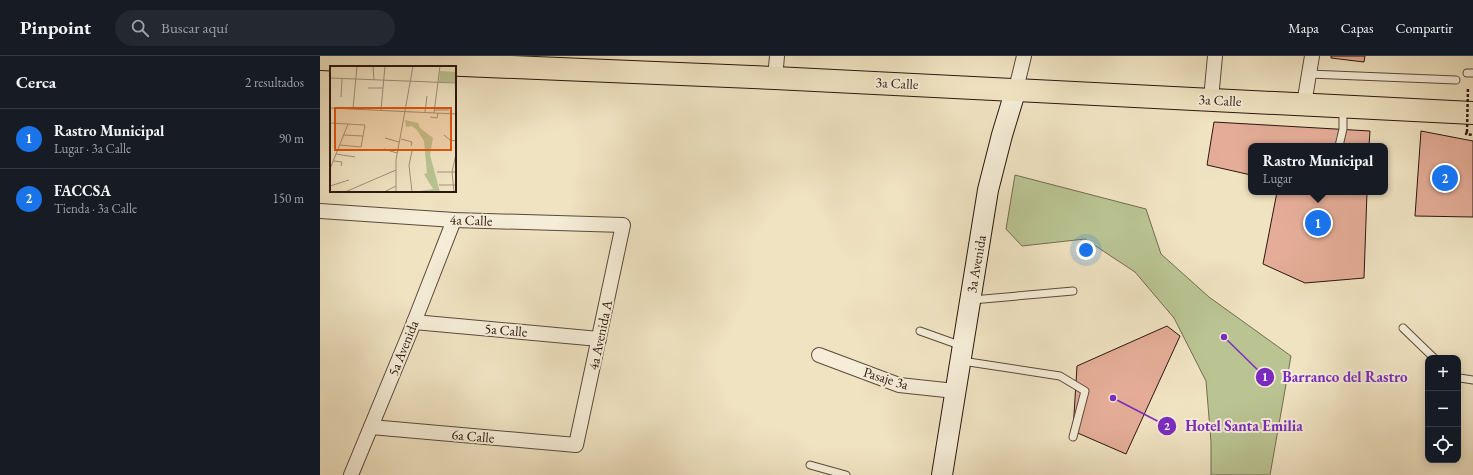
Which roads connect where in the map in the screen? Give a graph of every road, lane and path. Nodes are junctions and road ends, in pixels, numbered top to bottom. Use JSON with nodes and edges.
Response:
{"nodes":[{"id":1,"x":777,"y":56,"type":"edge"},
{"id":2,"x":1024,"y":56,"type":"edge"},
{"id":3,"x":1215,"y":56,"type":"edge"},
{"id":4,"x":1312,"y":56,"type":"edge"},
{"id":5,"x":320,"y":59,"type":"edge"},
{"id":6,"x":496,"y":61,"type":"edge"},
{"id":7,"x":1309,"y":74,"type":"junction"},
{"id":8,"x":774,"y":78,"type":"junction"},
{"id":9,"x":1456,"y":80,"type":"dead end"},
{"id":10,"x":1468,"y":87,"type":"dead end"},
{"id":11,"x":1016,"y":89,"type":"junction"},
{"id":12,"x":1211,"y":99,"type":"junction"},
{"id":13,"x":1304,"y":104,"type":"junction"},
{"id":14,"x":1343,"y":106,"type":"junction"},
{"id":15,"x":1469,"y":126,"type":"edge"},
{"id":16,"x":1473,"y":134,"type":"edge"},
{"id":17,"x":1340,"y":143,"type":"edge"},
{"id":18,"x":320,"y":211,"type":"edge"},
{"id":19,"x":454,"y":220,"type":"junction"},
{"id":20,"x":623,"y":225,"type":"joint"},
{"id":21,"x":1073,"y":291,"type":"dead end"},
{"id":22,"x":970,"y":300,"type":"junction"},
{"id":23,"x":414,"y":322,"type":"junction"},
{"id":24,"x":1403,"y":328,"type":"dead end"},
{"id":25,"x":920,"y":331,"type":"dead end"},
{"id":26,"x":599,"y":339,"type":"junction"},
{"id":27,"x":961,"y":354,"type":"junction"},
{"id":28,"x":819,"y":355,"type":"dead end"},
{"id":29,"x":1431,"y":355,"type":"edge"},
{"id":30,"x":1461,"y":378,"type":"edge"},
{"id":31,"x":1473,"y":380,"type":"edge"},
{"id":32,"x":955,"y":391,"type":"junction"},
{"id":33,"x":370,"y":427,"type":"junction"},
{"id":34,"x":1073,"y":437,"type":"dead end"},
{"id":35,"x":576,"y":445,"type":"joint"},
{"id":36,"x":810,"y":465,"type":"dead end"},
{"id":37,"x":351,"y":475,"type":"edge"},
{"id":38,"x":846,"y":475,"type":"edge"},
{"id":39,"x":942,"y":475,"type":"edge"}],
"edges":[{"from":1,"to":8,"type":"street"},
{"from":2,"to":11,"type":"street","name":"3a Avenida"},
{"from":3,"to":12,"type":"street"},
{"from":4,"to":7,"type":"street"},
{"from":5,"to":6,"type":"main road","name":"3a Calle"},
{"from":6,"to":8,"type":"main road","name":"3a Calle"},
{"from":7,"to":9,"type":"lane"},
{"from":7,"to":13,"type":"street"},
{"from":8,"to":11,"type":"main road","name":"3a Calle"},
{"from":10,"to":15,"type":"path","bridge":true},
{"from":11,"to":12,"type":"main road","name":"3a Calle"},
{"from":11,"to":22,"type":"main road","name":"3a Avenida"},
{"from":12,"to":13,"type":"main road","name":"3a Calle"},
{"from":13,"to":14,"type":"main road","name":"3a Calle"},
{"from":14,"to":15,"type":"main road","name":"3a Calle"},
{"from":14,"to":17,"type":"lane"},
{"from":15,"to":16,"type":"path"},
{"from":18,"to":19,"type":"street","name":"4a Calle"},
{"from":19,"to":20,"type":"street","name":"4a Calle"},
{"from":19,"to":23,"type":"street","name":"5a Avenida"},
{"from":20,"to":26,"type":"street","name":"4a Avenida A"},
{"from":21,"to":22,"type":"lane"},
{"from":22,"to":27,"type":"main road","name":"3a Avenida"},
{"from":23,"to":26,"type":"street","name":"5a Calle"},
{"from":23,"to":33,"type":"street","name":"5a Avenida"},
{"from":24,"to":29,"type":"lane"},
{"from":25,"to":27,"type":"lane"},
{"from":26,"to":35,"type":"street","name":"4a Avenida A"},
{"from":27,"to":32,"type":"main road","name":"3a Avenida"},
{"from":27,"to":34,"type":"lane"},
{"from":28,"to":32,"type":"street","name":"Pasaje 3a"},
{"from":30,"to":31,"type":"lane"},
{"from":32,"to":39,"type":"main road","name":"3a Avenida"},
{"from":33,"to":35,"type":"street","name":"6a Calle"},
{"from":33,"to":37,"type":"street","name":"5a Avenida"},
{"from":36,"to":38,"type":"lane"}]}
